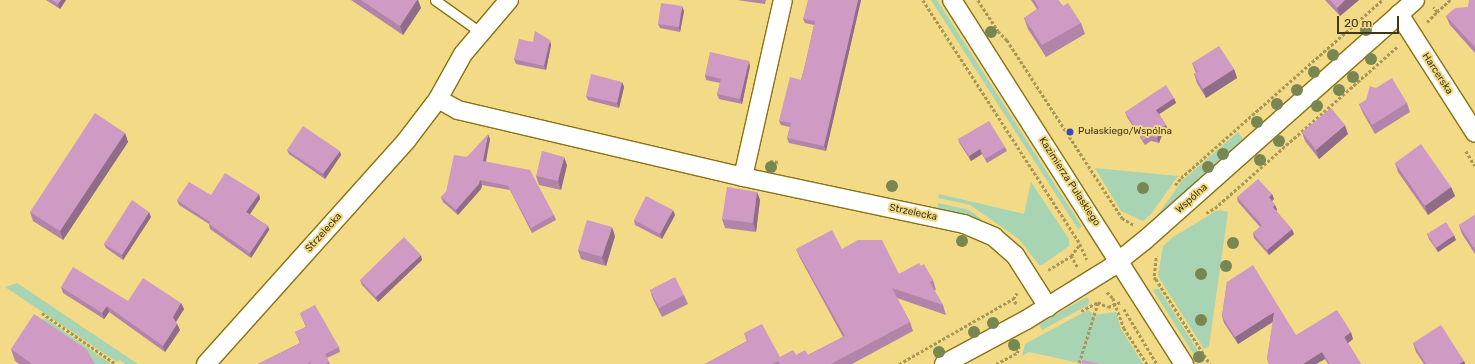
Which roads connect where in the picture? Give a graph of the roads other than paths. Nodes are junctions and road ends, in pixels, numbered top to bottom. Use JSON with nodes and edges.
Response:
{"nodes":[{"id":1,"x":435,"y":0,"type":"edge"},
{"id":2,"x":508,"y":0,"type":"edge"},
{"id":3,"x":784,"y":0,"type":"edge"},
{"id":4,"x":952,"y":0,"type":"edge"},
{"id":5,"x":1415,"y":0,"type":"edge"},
{"id":6,"x":1400,"y":14,"type":"junction"},
{"id":7,"x":480,"y":32,"type":"junction"},
{"id":8,"x":438,"y":99,"type":"junction"},
{"id":9,"x":1475,"y":132,"type":"edge"},
{"id":10,"x":743,"y":177,"type":"junction"},
{"id":11,"x":1120,"y":261,"type":"junction"},
{"id":12,"x":1048,"y":307,"type":"junction"},
{"id":13,"x":206,"y":364,"type":"edge"},
{"id":14,"x":944,"y":364,"type":"edge"},
{"id":15,"x":1184,"y":364,"type":"edge"}],
"edges":[{"from":1,"to":7,"type":"lane"},
{"from":2,"to":7,"type":"street","name":"Strzelecka"},
{"from":3,"to":10,"type":"street"},
{"from":4,"to":11,"type":"street","name":"Kazimierza Pułaskiego"},
{"from":5,"to":6,"type":"street","name":"Wspólna"},
{"from":6,"to":9,"type":"street","name":"Harcerska"},
{"from":6,"to":11,"type":"street","name":"Wspólna"},
{"from":7,"to":8,"type":"street","name":"Strzelecka"},
{"from":8,"to":10,"type":"street","name":"Strzelecka"},
{"from":8,"to":13,"type":"street","name":"Strzelecka"},
{"from":10,"to":12,"type":"street","name":"Strzelecka"},
{"from":11,"to":12,"type":"street","name":"Wspólna"},
{"from":11,"to":15,"type":"street","name":"Kazimierza Pułaskiego"},
{"from":12,"to":14,"type":"street","name":"Wspólna"}]}
